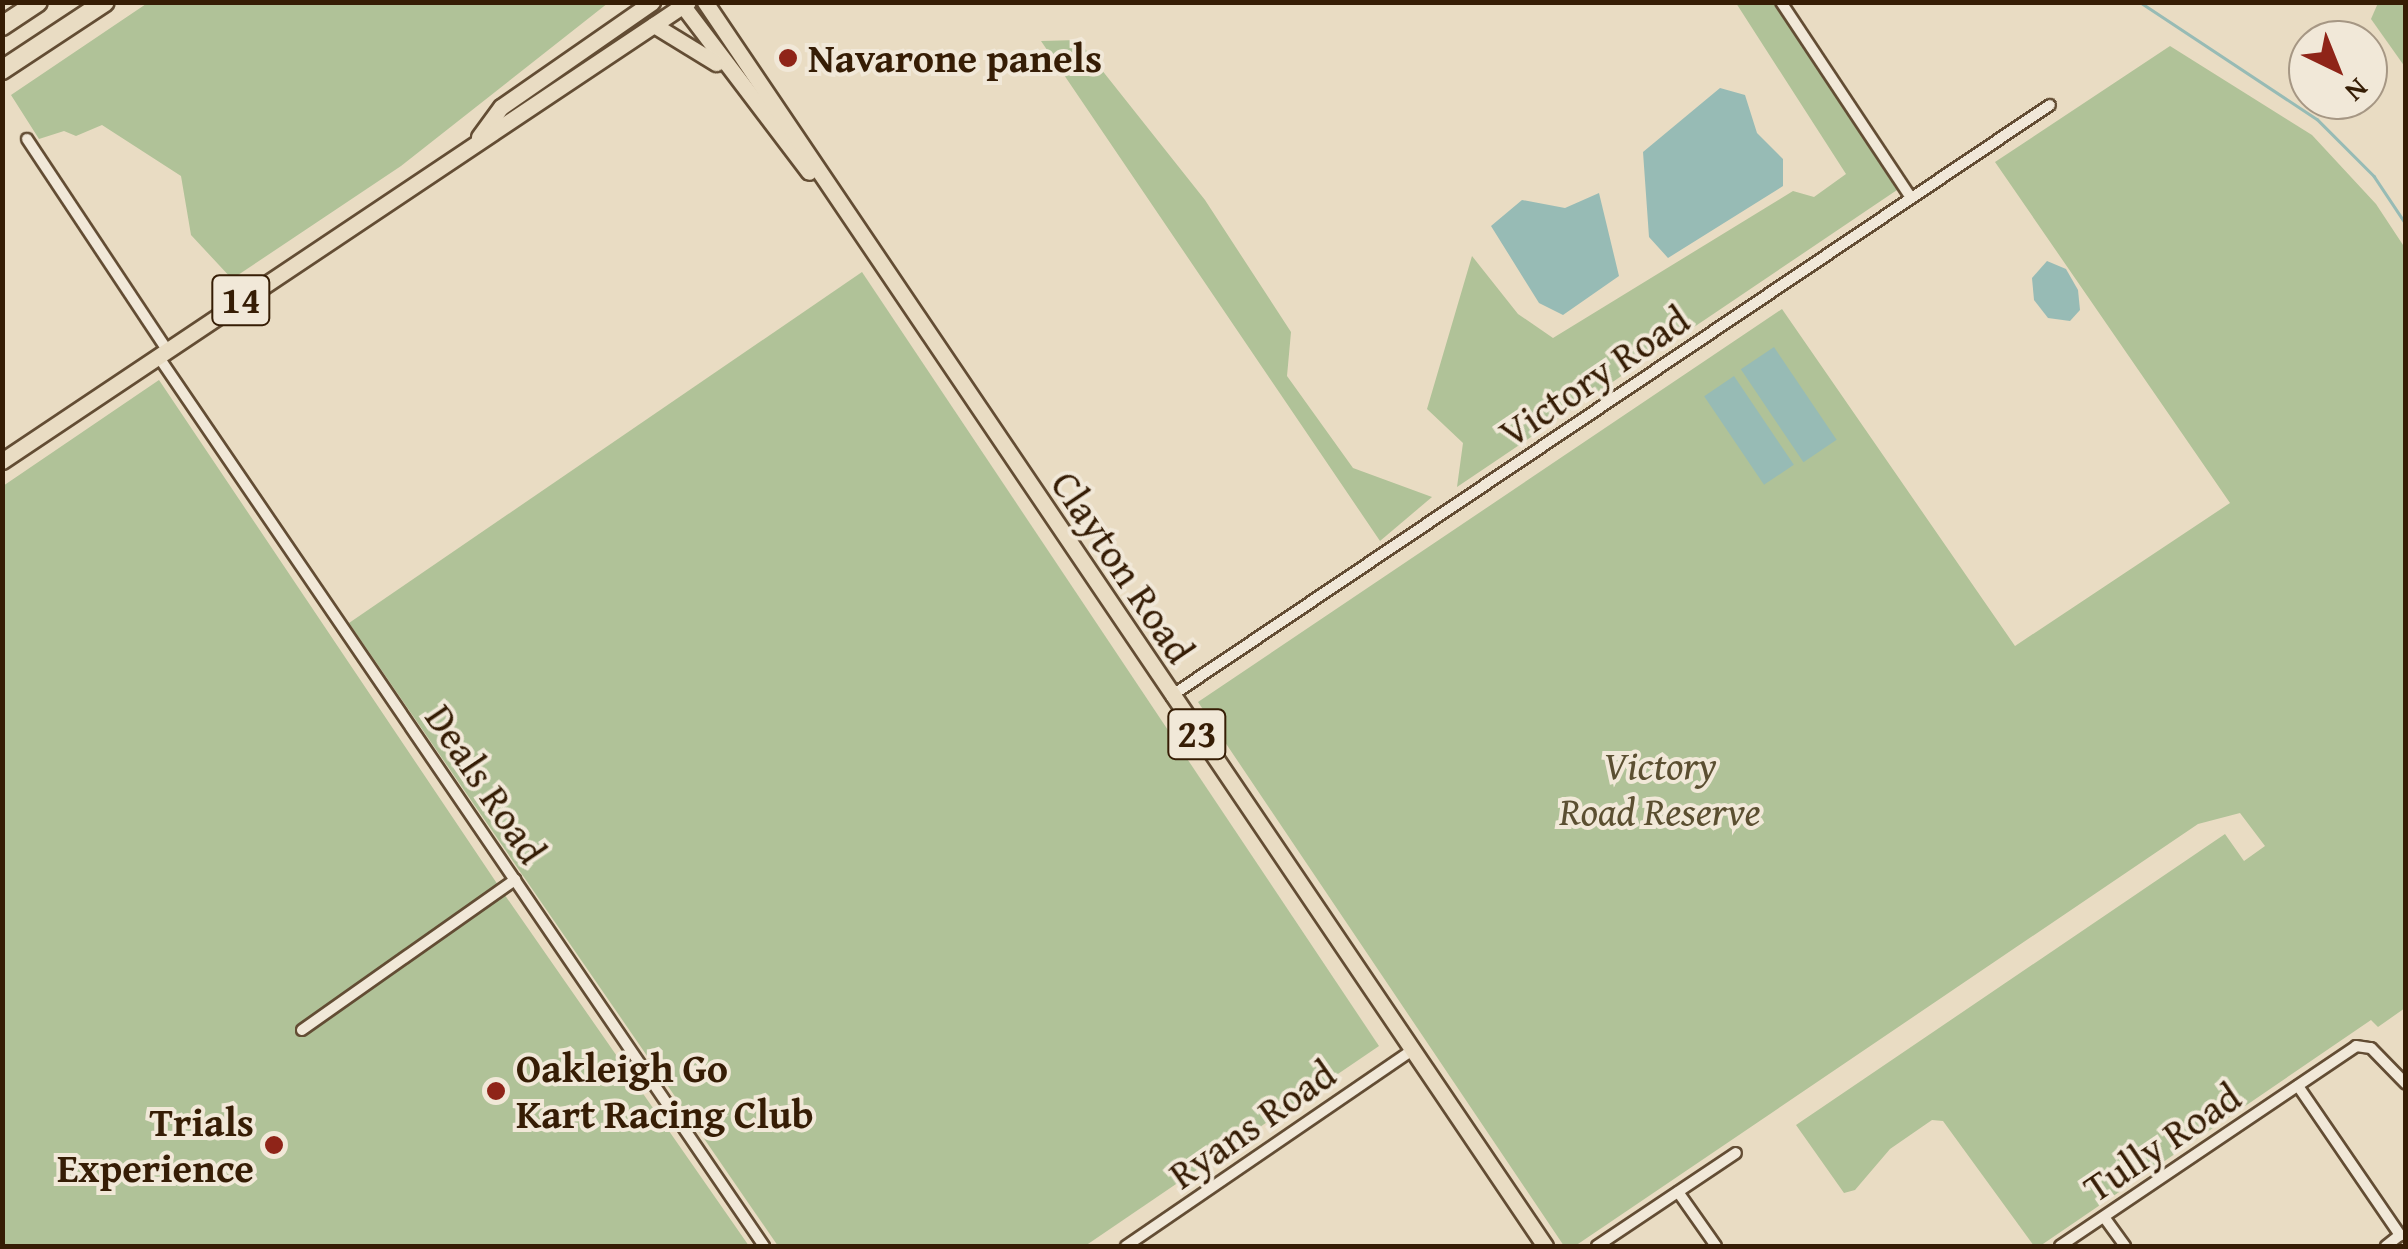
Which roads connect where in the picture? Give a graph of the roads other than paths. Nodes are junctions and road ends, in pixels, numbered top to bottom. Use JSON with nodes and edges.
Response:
{"nodes":[{"id":1,"x":38,"y":2,"type":"edge"},
{"id":2,"x":105,"y":2,"type":"edge"},
{"id":3,"x":635,"y":2,"type":"edge"},
{"id":4,"x":652,"y":2,"type":"edge"},
{"id":5,"x":704,"y":2,"type":"edge"},
{"id":6,"x":727,"y":2,"type":"edge"},
{"id":7,"x":1780,"y":2,"type":"edge"},
{"id":8,"x":684,"y":4,"type":"edge"},
{"id":9,"x":654,"y":25,"type":"junction"},
{"id":10,"x":2,"y":26,"type":"edge"},
{"id":11,"x":722,"y":27,"type":"junction"},
{"id":12,"x":605,"y":35,"type":"junction"},
{"id":13,"x":2,"y":70,"type":"edge"},
{"id":14,"x":754,"y":76,"type":"junction"},
{"id":15,"x":735,"y":80,"type":"junction"},
{"id":16,"x":2050,"y":105,"type":"dead end"},
{"id":17,"x":478,"y":138,"type":"junction"},
{"id":18,"x":26,"y":140,"type":"dead end"},
{"id":19,"x":1911,"y":198,"type":"junction"},
{"id":20,"x":850,"y":222,"type":"junction"},
{"id":21,"x":162,"y":353,"type":"junction"},
{"id":22,"x":2,"y":460,"type":"edge"},
{"id":23,"x":1171,"y":696,"type":"junction"},
{"id":24,"x":515,"y":880,"type":"junction"},
{"id":25,"x":302,"y":1030,"type":"dead end"},
{"id":26,"x":1411,"y":1051,"type":"junction"},
{"id":27,"x":2406,"y":1084,"type":"edge"},
{"id":28,"x":2298,"y":1086,"type":"junction"},
{"id":29,"x":1736,"y":1153,"type":"dead end"},
{"id":30,"x":1678,"y":1192,"type":"junction"},
{"id":31,"x":2104,"y":1217,"type":"junction"},
{"id":32,"x":764,"y":1246,"type":"edge"},
{"id":33,"x":1126,"y":1246,"type":"edge"},
{"id":34,"x":1545,"y":1246,"type":"edge"},
{"id":35,"x":1597,"y":1246,"type":"edge"},
{"id":36,"x":1716,"y":1246,"type":"edge"},
{"id":37,"x":2060,"y":1246,"type":"edge"},
{"id":38,"x":2124,"y":1246,"type":"edge"},
{"id":39,"x":2386,"y":1246,"type":"edge"}],
"edges":[{"from":1,"to":10,"type":"highway"},
{"from":2,"to":13,"type":"highway"},
{"from":3,"to":12,"type":"main road"},
{"from":4,"to":12,"type":"main road","number":"14"},
{"from":5,"to":11,"type":"main road","name":"Clayton Road","number":"23"},
{"from":6,"to":11,"type":"main road"},
{"from":7,"to":19,"type":"street"},
{"from":8,"to":9,"type":"main road","number":"14"},
{"from":8,"to":15,"type":"main road","name":"Clayton Road","number":"23"},
{"from":9,"to":15,"type":"main road"},
{"from":9,"to":17,"type":"main road","number":"14"},
{"from":11,"to":14,"type":"main road","name":"Clayton Road","number":"23"},
{"from":12,"to":17,"type":"main road","number":"14"},
{"from":14,"to":15,"type":"main road"},
{"from":14,"to":20,"type":"main road","name":"Clayton Road","number":"23"},
{"from":15,"to":20,"type":"main road","name":"Clayton Road","number":"23"},
{"from":16,"to":19,"type":"street","name":"Victory Road"},
{"from":17,"to":21,"type":"main road","number":"14"},
{"from":18,"to":21,"type":"street","name":"Deals Road"},
{"from":19,"to":23,"type":"street","name":"Victory Road"},
{"from":20,"to":23,"type":"main road","name":"Clayton Road","number":"23"},
{"from":21,"to":22,"type":"main road","number":"14"},
{"from":21,"to":24,"type":"street","name":"Deals Road"},
{"from":23,"to":26,"type":"main road","name":"Clayton Road","number":"23"},
{"from":24,"to":25,"type":"street"},
{"from":24,"to":32,"type":"street","name":"Deals Road"},
{"from":26,"to":33,"type":"street","name":"Ryans Road"},
{"from":26,"to":34,"type":"main road","name":"Clayton Road","number":"23"},
{"from":27,"to":28,"type":"street","name":"Tully Road"},
{"from":28,"to":31,"type":"street","name":"Tully Road"},
{"from":28,"to":39,"type":"street"},
{"from":29,"to":30,"type":"street"},
{"from":30,"to":35,"type":"street"},
{"from":30,"to":36,"type":"street"},
{"from":31,"to":37,"type":"street","name":"Tully Road"},
{"from":31,"to":38,"type":"street"}]}
